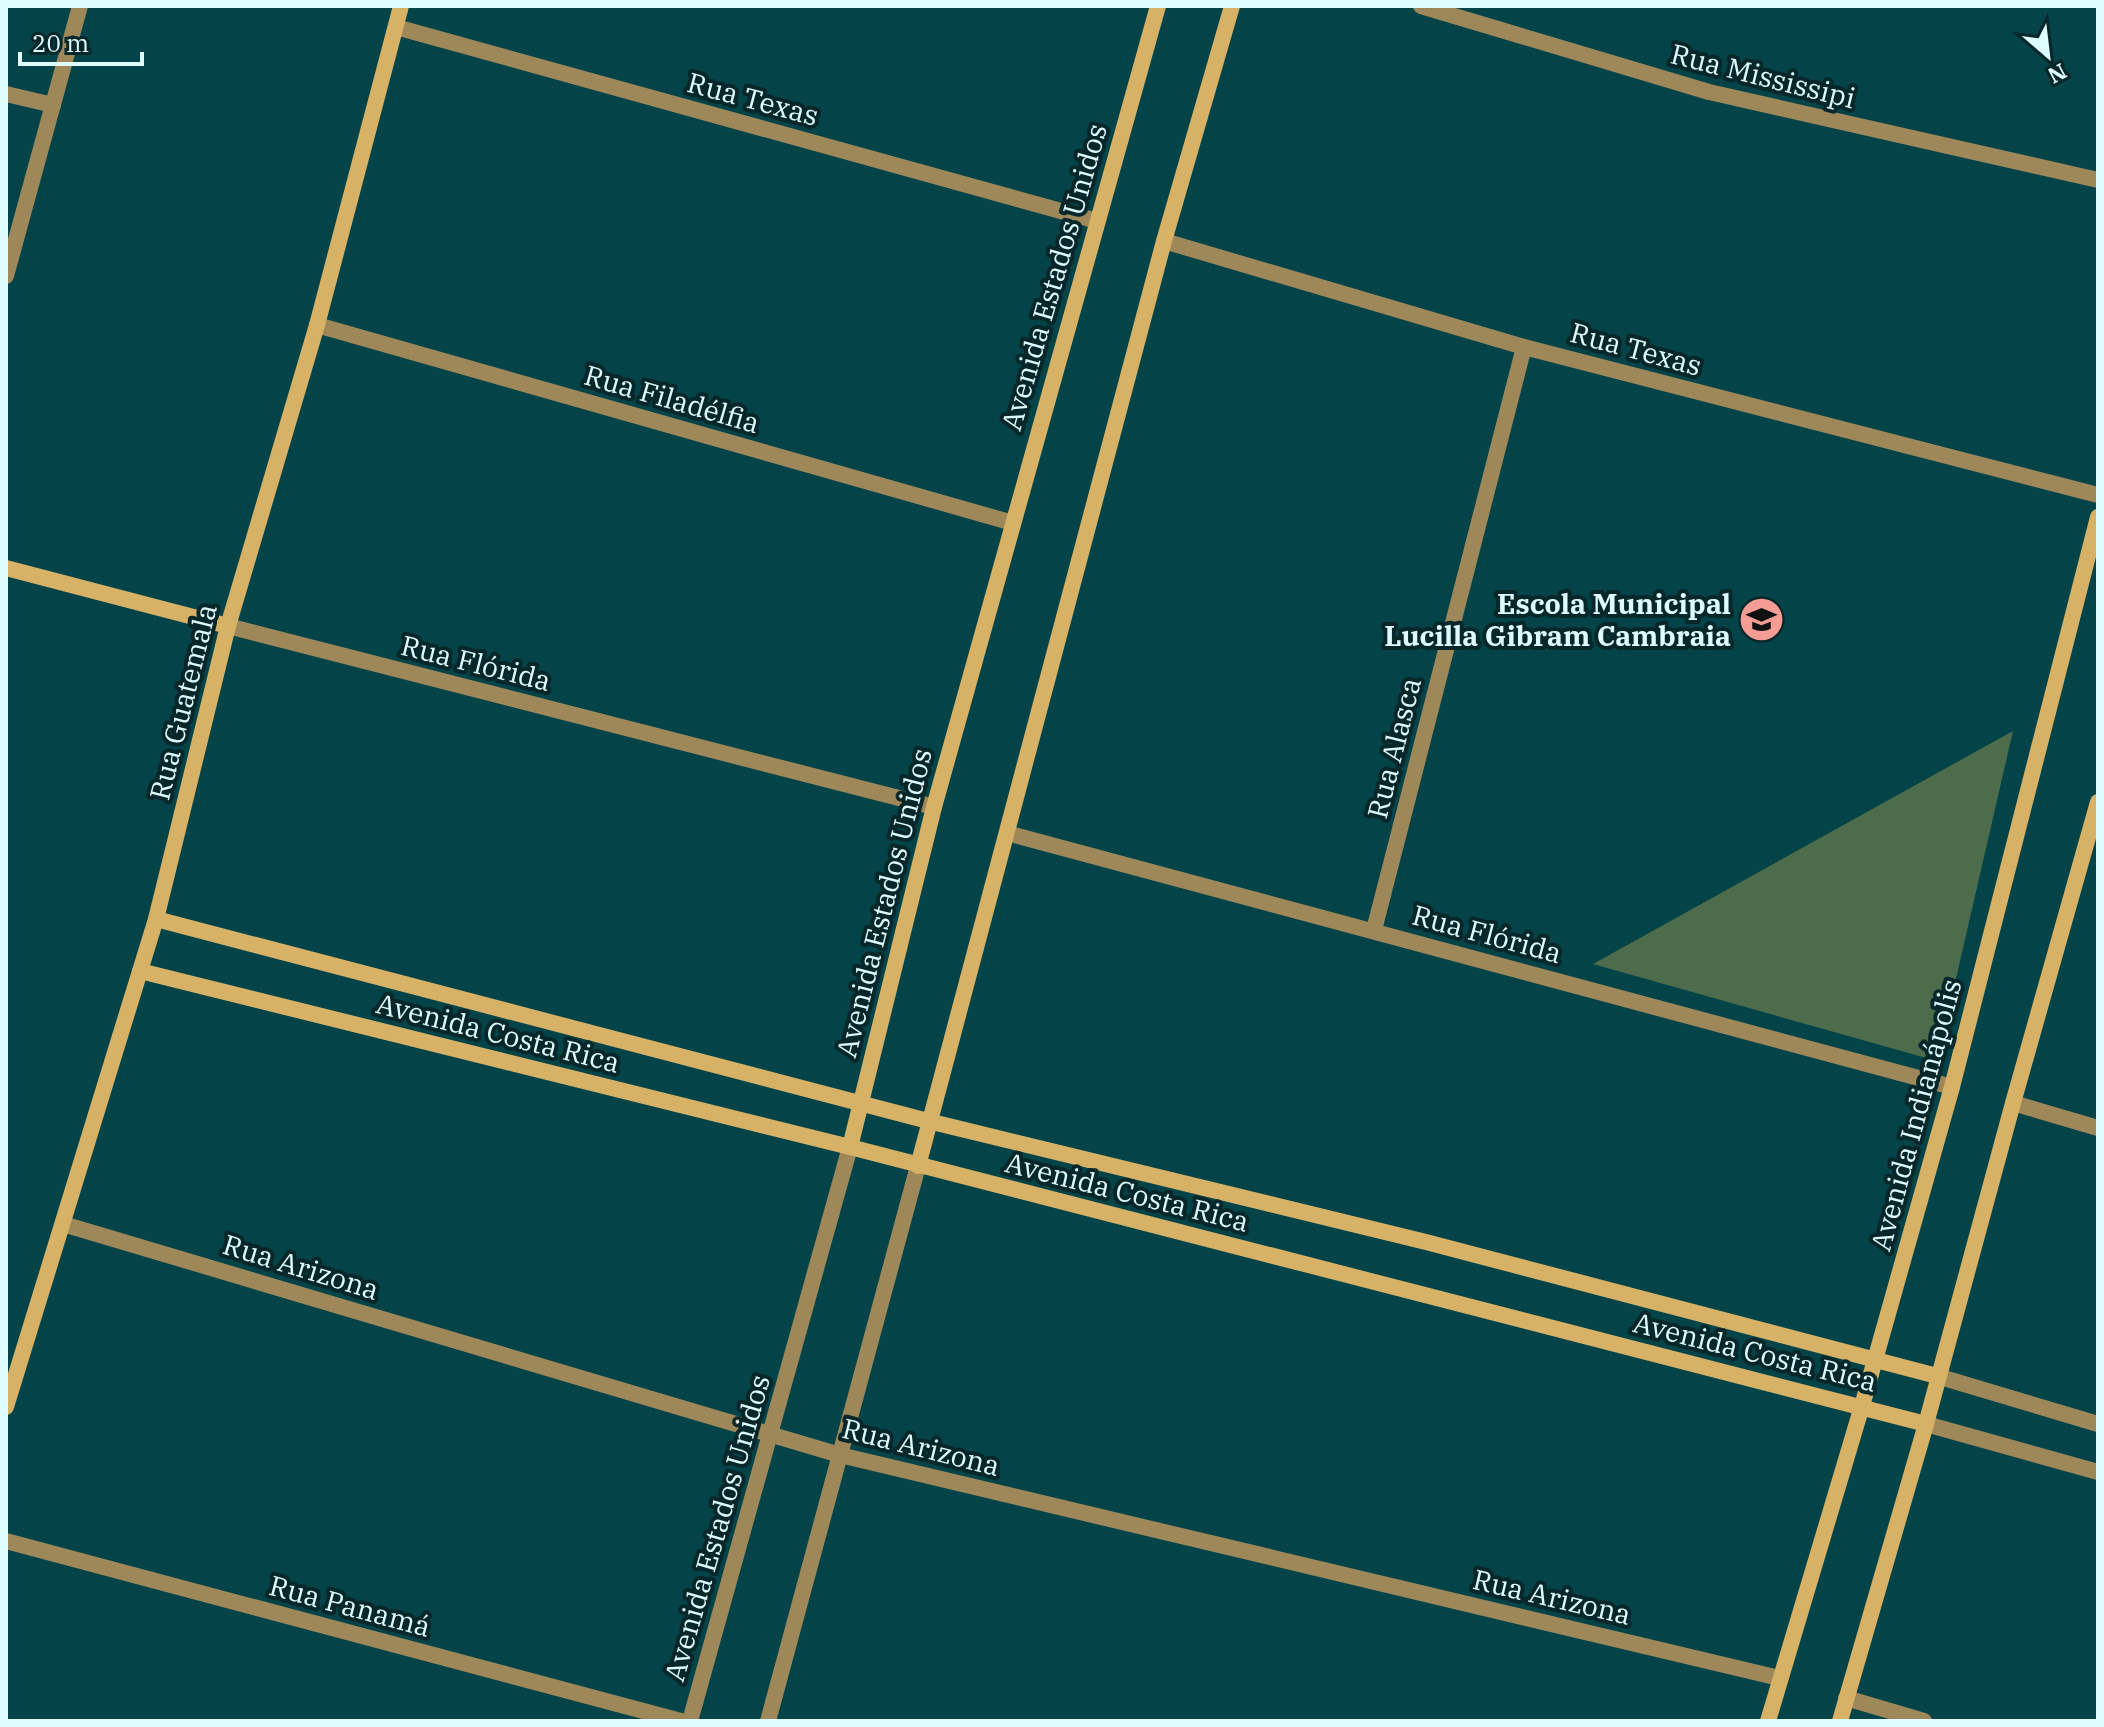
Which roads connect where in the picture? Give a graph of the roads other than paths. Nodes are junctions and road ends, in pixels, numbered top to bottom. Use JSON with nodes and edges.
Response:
{"nodes":[{"id":1,"x":80,"y":6,"type":"edge"},
{"id":2,"x":401,"y":6,"type":"edge"},
{"id":3,"x":1158,"y":6,"type":"edge"},
{"id":4,"x":1232,"y":6,"type":"edge"},
{"id":5,"x":1421,"y":6,"type":"edge"},
{"id":6,"x":396,"y":27,"type":"junction"},
{"id":7,"x":6,"y":94,"type":"edge"},
{"id":8,"x":53,"y":105,"type":"junction"},
{"id":9,"x":2098,"y":180,"type":"edge"},
{"id":10,"x":1097,"y":221,"type":"junction"},
{"id":11,"x":1164,"y":241,"type":"junction"},
{"id":12,"x":6,"y":276,"type":"edge"},
{"id":13,"x":317,"y":325,"type":"junction"},
{"id":14,"x":1524,"y":347,"type":"junction"},
{"id":15,"x":2098,"y":495,"type":"edge"},
{"id":16,"x":2098,"y":517,"type":"edge"},
{"id":17,"x":1013,"y":523,"type":"junction"},
{"id":18,"x":6,"y":568,"type":"edge"},
{"id":19,"x":228,"y":626,"type":"junction"},
{"id":20,"x":934,"y":807,"type":"junction"},
{"id":21,"x":2097,"y":809,"type":"edge"},
{"id":22,"x":1007,"y":833,"type":"junction"},
{"id":23,"x":156,"y":919,"type":"junction"},
{"id":24,"x":1374,"y":930,"type":"junction"},
{"id":25,"x":140,"y":971,"type":"junction"},
{"id":26,"x":1952,"y":1087,"type":"junction"},
{"id":27,"x":861,"y":1102,"type":"junction"},
{"id":28,"x":2013,"y":1103,"type":"junction"},
{"id":29,"x":928,"y":1121,"type":"junction"},
{"id":30,"x":2098,"y":1128,"type":"edge"},
{"id":31,"x":850,"y":1147,"type":"junction"},
{"id":32,"x":918,"y":1166,"type":"junction"},
{"id":33,"x":63,"y":1224,"type":"junction"},
{"id":34,"x":1875,"y":1362,"type":"junction"},
{"id":35,"x":1937,"y":1376,"type":"junction"},
{"id":36,"x":1862,"y":1406,"type":"junction"},
{"id":37,"x":6,"y":1407,"type":"edge"},
{"id":38,"x":1926,"y":1424,"type":"junction"},
{"id":39,"x":2098,"y":1424,"type":"edge"},
{"id":40,"x":771,"y":1433,"type":"junction"},
{"id":41,"x":840,"y":1455,"type":"junction"},
{"id":42,"x":2098,"y":1472,"type":"edge"},
{"id":43,"x":6,"y":1541,"type":"edge"},
{"id":44,"x":1779,"y":1678,"type":"junction"},
{"id":45,"x":1846,"y":1698,"type":"junction"},
{"id":46,"x":681,"y":1721,"type":"edge"},
{"id":47,"x":690,"y":1721,"type":"edge"},
{"id":48,"x":768,"y":1721,"type":"edge"},
{"id":49,"x":1768,"y":1721,"type":"edge"},
{"id":50,"x":1840,"y":1721,"type":"edge"},
{"id":51,"x":1924,"y":1721,"type":"edge"}],
"edges":[{"from":1,"to":8,"type":"street"},
{"from":2,"to":6,"type":"street","name":"Rua Guatemala"},
{"from":3,"to":10,"type":"street","name":"Avenida Estados Unidos"},
{"from":4,"to":11,"type":"street"},
{"from":5,"to":9,"type":"street","name":"Rua Mississipi"},
{"from":6,"to":10,"type":"street","name":"Rua Texas"},
{"from":6,"to":13,"type":"street","name":"Rua Guatemala"},
{"from":7,"to":8,"type":"street"},
{"from":8,"to":12,"type":"street"},
{"from":10,"to":17,"type":"street","name":"Avenida Estados Unidos"},
{"from":11,"to":14,"type":"street","name":"Rua Texas"},
{"from":11,"to":22,"type":"street"},
{"from":13,"to":17,"type":"street","name":"Rua Filadélfia"},
{"from":13,"to":19,"type":"street","name":"Rua Guatemala"},
{"from":14,"to":15,"type":"street","name":"Rua Texas"},
{"from":14,"to":24,"type":"street","name":"Rua Alasca"},
{"from":16,"to":26,"type":"street","name":"Avenida Indianápolis"},
{"from":17,"to":20,"type":"street","name":"Avenida Estados Unidos"},
{"from":18,"to":19,"type":"street","name":"Rua Flórida"},
{"from":19,"to":20,"type":"street","name":"Rua Flórida"},
{"from":19,"to":23,"type":"street","name":"Rua Guatemala"},
{"from":20,"to":27,"type":"street","name":"Avenida Estados Unidos"},
{"from":21,"to":28,"type":"street"},
{"from":22,"to":24,"type":"street","name":"Rua Flórida"},
{"from":22,"to":29,"type":"street"},
{"from":23,"to":25,"type":"street","name":"Rua Guatemala"},
{"from":23,"to":27,"type":"street","name":"Avenida Costa Rica"},
{"from":24,"to":26,"type":"street","name":"Rua Flórida"},
{"from":25,"to":31,"type":"street","name":"Avenida Costa Rica"},
{"from":25,"to":33,"type":"street","name":"Rua Guatemala"},
{"from":26,"to":34,"type":"street","name":"Avenida Indianápolis"},
{"from":27,"to":29,"type":"street","name":"Avenida Costa Rica"},
{"from":27,"to":31,"type":"street","name":"Avenida Estados Unidos"},
{"from":28,"to":30,"type":"street"},
{"from":28,"to":35,"type":"street"},
{"from":29,"to":32,"type":"street"},
{"from":29,"to":34,"type":"street","name":"Avenida Costa Rica"},
{"from":31,"to":32,"type":"street","name":"Avenida Costa Rica"},
{"from":31,"to":40,"type":"street","name":"Avenida Estados Unidos"},
{"from":32,"to":36,"type":"street","name":"Avenida Costa Rica"},
{"from":32,"to":41,"type":"street"},
{"from":33,"to":37,"type":"street","name":"Rua Guatemala"},
{"from":33,"to":40,"type":"street","name":"Rua Arizona"},
{"from":34,"to":35,"type":"street","name":"Avenida Costa Rica"},
{"from":34,"to":36,"type":"street","name":"Avenida Indianápolis"},
{"from":35,"to":38,"type":"street"},
{"from":35,"to":39,"type":"street","name":"Avenida Costa Rica"},
{"from":36,"to":38,"type":"street","name":"Avenida Costa Rica"},
{"from":36,"to":44,"type":"street","name":"Avenida Indianápolis"},
{"from":38,"to":42,"type":"street","name":"Avenida Costa Rica"},
{"from":38,"to":45,"type":"street"},
{"from":40,"to":41,"type":"street","name":"Rua Arizona"},
{"from":40,"to":47,"type":"street","name":"Avenida Estados Unidos"},
{"from":41,"to":44,"type":"street","name":"Rua Arizona"},
{"from":41,"to":48,"type":"street"},
{"from":43,"to":46,"type":"street","name":"Rua Panamá"},
{"from":44,"to":49,"type":"street","name":"Avenida Indianápolis"},
{"from":45,"to":50,"type":"street"},
{"from":45,"to":51,"type":"street"}]}
